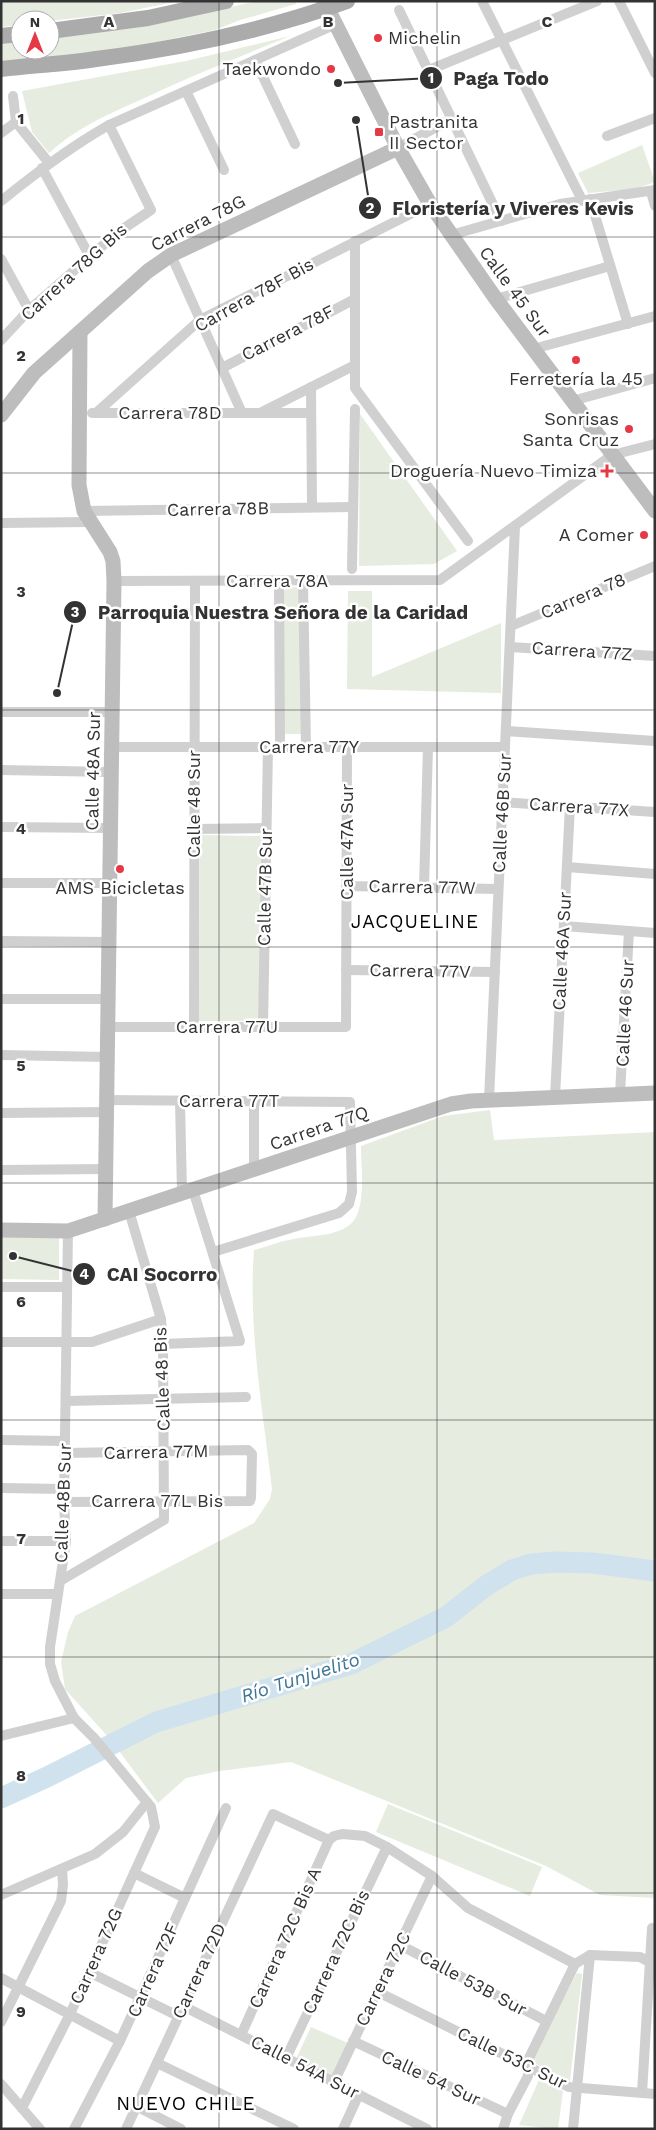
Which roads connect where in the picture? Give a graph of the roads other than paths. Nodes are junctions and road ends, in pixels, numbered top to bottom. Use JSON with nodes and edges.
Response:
{"nodes":[{"id":1,"x":226,"y":1,"type":"edge"},
{"id":2,"x":347,"y":1,"type":"edge"},
{"id":3,"x":482,"y":1,"type":"edge"},
{"id":4,"x":597,"y":1,"type":"edge"},
{"id":5,"x":619,"y":1,"type":"edge"},
{"id":6,"x":326,"y":5,"type":"edge"},
{"id":7,"x":399,"y":10,"type":"dead end"},
{"id":8,"x":334,"y":24,"type":"junction"},
{"id":9,"x":60,"y":30,"type":"edge"},
{"id":10,"x":502,"y":41,"type":"junction"},
{"id":11,"x":255,"y":60,"type":"junction"},
{"id":12,"x":1,"y":69,"type":"edge"},
{"id":13,"x":429,"y":70,"type":"junction"},
{"id":14,"x":655,"y":74,"type":"edge"},
{"id":15,"x":186,"y":91,"type":"junction"},
{"id":16,"x":13,"y":96,"type":"dead end"},
{"id":17,"x":655,"y":118,"type":"edge"},
{"id":18,"x":451,"y":119,"type":"junction"},
{"id":19,"x":16,"y":122,"type":"junction"},
{"id":20,"x":109,"y":125,"type":"junction"},
{"id":21,"x":1,"y":133,"type":"edge"},
{"id":22,"x":607,"y":136,"type":"dead end"},
{"id":23,"x":295,"y":144,"type":"dead end"},
{"id":24,"x":398,"y":148,"type":"junction"},
{"id":25,"x":45,"y":166,"type":"junction"},
{"id":26,"x":224,"y":170,"type":"dead end"},
{"id":27,"x":653,"y":191,"type":"edge"},
{"id":28,"x":586,"y":200,"type":"junction"},
{"id":29,"x":1,"y":202,"type":"edge"},
{"id":30,"x":430,"y":204,"type":"junction"},
{"id":31,"x":655,"y":206,"type":"edge"},
{"id":32,"x":501,"y":221,"type":"junction"},
{"id":33,"x":451,"y":235,"type":"junction"},
{"id":34,"x":355,"y":242,"type":"junction"},
{"id":35,"x":171,"y":255,"type":"junction"},
{"id":36,"x":90,"y":257,"type":"junction"},
{"id":37,"x":1,"y":259,"type":"edge"},
{"id":38,"x":610,"y":266,"type":"junction"},
{"id":39,"x":496,"y":298,"type":"junction"},
{"id":40,"x":355,"y":299,"type":"junction"},
{"id":41,"x":29,"y":310,"type":"junction"},
{"id":42,"x":655,"y":316,"type":"edge"},
{"id":43,"x":200,"y":320,"type":"junction"},
{"id":44,"x":628,"y":324,"type":"junction"},
{"id":45,"x":80,"y":332,"type":"junction"},
{"id":46,"x":1,"y":340,"type":"edge"},
{"id":47,"x":533,"y":348,"type":"junction"},
{"id":48,"x":355,"y":365,"type":"junction"},
{"id":49,"x":222,"y":368,"type":"junction"},
{"id":50,"x":655,"y":378,"type":"edge"},
{"id":51,"x":311,"y":387,"type":"junction"},
{"id":52,"x":572,"y":401,"type":"junction"},
{"id":53,"x":355,"y":409,"type":"dead end"},
{"id":54,"x":80,"y":413,"type":"junction"},
{"id":55,"x":96,"y":413,"type":"junction"},
{"id":56,"x":242,"y":413,"type":"junction"},
{"id":57,"x":260,"y":413,"type":"junction"},
{"id":58,"x":311,"y":413,"type":"junction"},
{"id":59,"x":1,"y":415,"type":"edge"},
{"id":60,"x":655,"y":444,"type":"edge"},
{"id":61,"x":612,"y":455,"type":"junction"},
{"id":62,"x":353,"y":507,"type":"junction"},
{"id":63,"x":312,"y":508,"type":"junction"},
{"id":64,"x":654,"y":509,"type":"edge"},
{"id":65,"x":86,"y":516,"type":"junction"},
{"id":66,"x":1,"y":523,"type":"edge"},
{"id":67,"x":515,"y":526,"type":"junction"},
{"id":68,"x":468,"y":541,"type":"dead end"},
{"id":69,"x":655,"y":566,"type":"edge"},
{"id":70,"x":352,"y":569,"type":"dead end"},
{"id":71,"x":114,"y":581,"type":"junction"},
{"id":72,"x":195,"y":581,"type":"junction"},
{"id":73,"x":278,"y":581,"type":"junction"},
{"id":74,"x":303,"y":581,"type":"junction"},
{"id":75,"x":510,"y":626,"type":"junction"},
{"id":76,"x":510,"y":647,"type":"junction"},
{"id":77,"x":655,"y":656,"type":"edge"},
{"id":78,"x":1,"y":712,"type":"edge"},
{"id":79,"x":113,"y":712,"type":"junction"},
{"id":80,"x":506,"y":730,"type":"junction"},
{"id":81,"x":655,"y":741,"type":"edge"},
{"id":82,"x":112,"y":746,"type":"junction"},
{"id":83,"x":195,"y":746,"type":"junction"},
{"id":84,"x":268,"y":747,"type":"junction"},
{"id":85,"x":280,"y":747,"type":"junction"},
{"id":86,"x":306,"y":747,"type":"junction"},
{"id":87,"x":347,"y":747,"type":"junction"},
{"id":88,"x":428,"y":747,"type":"junction"},
{"id":89,"x":505,"y":747,"type":"junction"},
{"id":90,"x":1,"y":770,"type":"edge"},
{"id":91,"x":112,"y":772,"type":"junction"},
{"id":92,"x":502,"y":802,"type":"junction"},
{"id":93,"x":570,"y":806,"type":"junction"},
{"id":94,"x":655,"y":812,"type":"edge"},
{"id":95,"x":1,"y":828,"type":"edge"},
{"id":96,"x":111,"y":828,"type":"junction"},
{"id":97,"x":266,"y":828,"type":"junction"},
{"id":98,"x":194,"y":829,"type":"junction"},
{"id":99,"x":567,"y":867,"type":"junction"},
{"id":100,"x":655,"y":874,"type":"edge"},
{"id":101,"x":1,"y":883,"type":"edge"},
{"id":102,"x":110,"y":883,"type":"junction"},
{"id":103,"x":346,"y":886,"type":"junction"},
{"id":104,"x":424,"y":887,"type":"junction"},
{"id":105,"x":498,"y":888,"type":"junction"},
{"id":106,"x":564,"y":926,"type":"junction"},
{"id":107,"x":629,"y":931,"type":"junction"},
{"id":108,"x":655,"y":933,"type":"edge"},
{"id":109,"x":1,"y":941,"type":"edge"},
{"id":110,"x":110,"y":942,"type":"junction"},
{"id":111,"x":346,"y":970,"type":"junction"},
{"id":112,"x":494,"y":972,"type":"junction"},
{"id":113,"x":1,"y":999,"type":"edge"},
{"id":114,"x":109,"y":999,"type":"junction"},
{"id":115,"x":263,"y":1026,"type":"junction"},
{"id":116,"x":346,"y":1026,"type":"joint"},
{"id":117,"x":108,"y":1027,"type":"junction"},
{"id":118,"x":194,"y":1027,"type":"junction"},
{"id":119,"x":1,"y":1056,"type":"edge"},
{"id":120,"x":108,"y":1057,"type":"junction"},
{"id":121,"x":655,"y":1093,"type":"edge"},
{"id":122,"x":620,"y":1094,"type":"junction"},
{"id":123,"x":555,"y":1097,"type":"junction"},
{"id":124,"x":489,"y":1100,"type":"junction"},
{"id":125,"x":180,"y":1101,"type":"junction"},
{"id":126,"x":254,"y":1101,"type":"junction"},
{"id":127,"x":107,"y":1106,"type":"junction"},
{"id":128,"x":1,"y":1113,"type":"edge"},
{"id":129,"x":351,"y":1137,"type":"junction"},
{"id":130,"x":106,"y":1169,"type":"junction"},
{"id":131,"x":254,"y":1169,"type":"junction"},
{"id":132,"x":1,"y":1170,"type":"edge"},
{"id":133,"x":188,"y":1191,"type":"junction"},
{"id":134,"x":129,"y":1211,"type":"junction"},
{"id":135,"x":105,"y":1219,"type":"junction"},
{"id":136,"x":1,"y":1230,"type":"edge"},
{"id":137,"x":68,"y":1231,"type":"junction"},
{"id":138,"x":213,"y":1252,"type":"junction"},
{"id":139,"x":1,"y":1287,"type":"edge"},
{"id":140,"x":67,"y":1287,"type":"junction"},
{"id":141,"x":160,"y":1319,"type":"junction"},
{"id":142,"x":1,"y":1342,"type":"edge"},
{"id":143,"x":66,"y":1343,"type":"junction"},
{"id":144,"x":163,"y":1344,"type":"junction"},
{"id":145,"x":246,"y":1397,"type":"dead end"},
{"id":146,"x":163,"y":1399,"type":"junction"},
{"id":147,"x":66,"y":1401,"type":"junction"},
{"id":148,"x":1,"y":1440,"type":"edge"},
{"id":149,"x":65,"y":1441,"type":"junction"},
{"id":150,"x":164,"y":1452,"type":"junction"},
{"id":151,"x":65,"y":1453,"type":"junction"},
{"id":152,"x":1,"y":1488,"type":"edge"},
{"id":153,"x":64,"y":1489,"type":"junction"},
{"id":154,"x":164,"y":1501,"type":"junction"},
{"id":155,"x":250,"y":1501,"type":"joint"},
{"id":156,"x":64,"y":1502,"type":"junction"},
{"id":157,"x":1,"y":1541,"type":"edge"},
{"id":158,"x":66,"y":1541,"type":"junction"},
{"id":159,"x":60,"y":1581,"type":"junction"},
{"id":160,"x":1,"y":1594,"type":"edge"},
{"id":161,"x":58,"y":1594,"type":"junction"},
{"id":162,"x":74,"y":1718,"type":"junction"},
{"id":163,"x":1,"y":1736,"type":"edge"},
{"id":164,"x":147,"y":1802,"type":"junction"},
{"id":165,"x":226,"y":1808,"type":"dead end"},
{"id":166,"x":329,"y":1840,"type":"junction"},
{"id":167,"x":387,"y":1846,"type":"junction"},
{"id":168,"x":62,"y":1869,"type":"junction"},
{"id":169,"x":134,"y":1873,"type":"junction"},
{"id":170,"x":432,"y":1876,"type":"junction"},
{"id":171,"x":1,"y":1895,"type":"edge"},
{"id":172,"x":185,"y":1898,"type":"junction"},
{"id":173,"x":652,"y":1928,"type":"dead end"},
{"id":174,"x":400,"y":1945,"type":"junction"},
{"id":175,"x":590,"y":1956,"type":"junction"},
{"id":176,"x":575,"y":1964,"type":"junction"},
{"id":177,"x":652,"y":1964,"type":"edge"},
{"id":178,"x":89,"y":1972,"type":"junction"},
{"id":179,"x":1,"y":1978,"type":"edge"},
{"id":180,"x":19,"y":1987,"type":"junction"},
{"id":181,"x":378,"y":1992,"type":"junction"},
{"id":182,"x":140,"y":1997,"type":"junction"},
{"id":183,"x":183,"y":2006,"type":"junction"},
{"id":184,"x":70,"y":2014,"type":"junction"},
{"id":185,"x":178,"y":2016,"type":"junction"},
{"id":186,"x":546,"y":2021,"type":"junction"},
{"id":187,"x":1,"y":2022,"type":"edge"},
{"id":188,"x":241,"y":2035,"type":"junction"},
{"id":189,"x":120,"y":2041,"type":"junction"},
{"id":190,"x":353,"y":2041,"type":"junction"},
{"id":191,"x":286,"y":2058,"type":"junction"},
{"id":192,"x":157,"y":2062,"type":"junction"},
{"id":193,"x":528,"y":2066,"type":"junction"},
{"id":194,"x":334,"y":2082,"type":"junction"},
{"id":195,"x":1,"y":2084,"type":"edge"},
{"id":196,"x":577,"y":2088,"type":"junction"},
{"id":197,"x":359,"y":2094,"type":"junction"},
{"id":198,"x":642,"y":2094,"type":"junction"},
{"id":199,"x":655,"y":2094,"type":"edge"},
{"id":200,"x":136,"y":2106,"type":"junction"},
{"id":201,"x":22,"y":2108,"type":"junction"},
{"id":202,"x":508,"y":2114,"type":"junction"},
{"id":203,"x":407,"y":2119,"type":"junction"},
{"id":204,"x":40,"y":2129,"type":"edge"},
{"id":205,"x":74,"y":2129,"type":"edge"},
{"id":206,"x":126,"y":2129,"type":"edge"},
{"id":207,"x":181,"y":2129,"type":"edge"},
{"id":208,"x":294,"y":2129,"type":"edge"},
{"id":209,"x":343,"y":2129,"type":"edge"},
{"id":210,"x":402,"y":2129,"type":"edge"},
{"id":211,"x":427,"y":2129,"type":"edge"},
{"id":212,"x":502,"y":2129,"type":"edge"},
{"id":213,"x":573,"y":2129,"type":"edge"}],
"edges":[{"from":1,"to":9,"type":"main road"},
{"from":2,"to":6,"type":"main road"},
{"from":3,"to":10,"type":"street"},
{"from":4,"to":10,"type":"street"},
{"from":5,"to":14,"type":"street"},
{"from":6,"to":8,"type":"street","name":"Calle 45 Sur"},
{"from":6,"to":12,"type":"main road"},
{"from":7,"to":13,"type":"street"},
{"from":8,"to":11,"type":"street"},
{"from":8,"to":24,"type":"street","name":"Calle 45 Sur"},
{"from":10,"to":13,"type":"street"},
{"from":10,"to":28,"type":"street"},
{"from":11,"to":15,"type":"street"},
{"from":11,"to":23,"type":"street"},
{"from":13,"to":18,"type":"street"},
{"from":15,"to":20,"type":"street"},
{"from":15,"to":26,"type":"street"},
{"from":16,"to":19,"type":"street"},
{"from":17,"to":22,"type":"street"},
{"from":18,"to":24,"type":"street","name":"Carrera 78G"},
{"from":18,"to":32,"type":"street"},
{"from":19,"to":21,"type":"street"},
{"from":19,"to":25,"type":"street"},
{"from":20,"to":25,"type":"street"},
{"from":20,"to":36,"type":"street","name":"Carrera 78G Bis"},
{"from":24,"to":30,"type":"street","name":"Calle 45 Sur"},
{"from":24,"to":35,"type":"street","name":"Carrera 78G"},
{"from":25,"to":29,"type":"street"},
{"from":25,"to":36,"type":"street"},
{"from":27,"to":28,"type":"street"},
{"from":27,"to":31,"type":"street"},
{"from":28,"to":32,"type":"street"},
{"from":28,"to":38,"type":"street"},
{"from":30,"to":33,"type":"street","name":"Calle 45 Sur"},
{"from":30,"to":34,"type":"street","name":"Carrera 78F Bis"},
{"from":32,"to":33,"type":"street"},
{"from":33,"to":39,"type":"street","name":"Calle 45 Sur"},
{"from":34,"to":40,"type":"street"},
{"from":34,"to":43,"type":"street","name":"Carrera 78F Bis"},
{"from":35,"to":43,"type":"street"},
{"from":35,"to":45,"type":"street","name":"Carrera 78G"},
{"from":36,"to":41,"type":"street","name":"Carrera 78G Bis"},
{"from":37,"to":41,"type":"street"},
{"from":38,"to":39,"type":"street"},
{"from":38,"to":44,"type":"street"},
{"from":39,"to":47,"type":"street","name":"Calle 45 Sur"},
{"from":40,"to":48,"type":"street"},
{"from":40,"to":49,"type":"street","name":"Carrera 78F"},
{"from":41,"to":46,"type":"street","name":"Carrera 78G Bis"},
{"from":42,"to":44,"type":"street"},
{"from":43,"to":49,"type":"street"},
{"from":43,"to":55,"type":"street","name":"Carrera 78F Bis"},
{"from":44,"to":47,"type":"street"},
{"from":45,"to":54,"type":"street","name":"Calle 48A Sur"},
{"from":45,"to":59,"type":"street","name":"Carrera 78G"},
{"from":47,"to":52,"type":"street","name":"Calle 45 Sur"},
{"from":48,"to":51,"type":"street","name":"Carrera 78D"},
{"from":48,"to":68,"type":"street"},
{"from":49,"to":56,"type":"street"},
{"from":50,"to":52,"type":"street"},
{"from":51,"to":57,"type":"street","name":"Carrera 78D"},
{"from":51,"to":58,"type":"street"},
{"from":52,"to":61,"type":"street","name":"Calle 45 Sur"},
{"from":53,"to":62,"type":"street"},
{"from":54,"to":55,"type":"street","name":"Carrera 78D"},
{"from":54,"to":65,"type":"street","name":"Calle 48A Sur"},
{"from":55,"to":56,"type":"street","name":"Carrera 78D"},
{"from":56,"to":57,"type":"street","name":"Carrera 78D"},
{"from":57,"to":58,"type":"street","name":"Carrera 78D"},
{"from":58,"to":63,"type":"street"},
{"from":60,"to":61,"type":"street"},
{"from":61,"to":64,"type":"street","name":"Calle 45 Sur"},
{"from":61,"to":67,"type":"street"},
{"from":62,"to":63,"type":"street","name":"Carrera 78B"},
{"from":62,"to":70,"type":"street"},
{"from":63,"to":65,"type":"street","name":"Carrera 78B"},
{"from":65,"to":66,"type":"street","name":"Carrera 78B"},
{"from":65,"to":71,"type":"street","name":"Calle 48A Sur"},
{"from":67,"to":74,"type":"street","name":"Carrera 78A"},
{"from":67,"to":75,"type":"street","name":"Calle 46B Sur"},
{"from":69,"to":75,"type":"street","name":"Carrera 78"},
{"from":71,"to":72,"type":"street","name":"Carrera 78A"},
{"from":71,"to":79,"type":"street","name":"Calle 48A Sur"},
{"from":72,"to":73,"type":"street","name":"Carrera 78A"},
{"from":72,"to":83,"type":"street","name":"Calle 48 Sur"},
{"from":73,"to":74,"type":"street","name":"Carrera 78A"},
{"from":73,"to":85,"type":"street"},
{"from":74,"to":86,"type":"street"},
{"from":75,"to":76,"type":"street","name":"Calle 46B Sur"},
{"from":76,"to":77,"type":"street","name":"Carrera 77Z"},
{"from":76,"to":80,"type":"street","name":"Calle 46B Sur"},
{"from":78,"to":79,"type":"street"},
{"from":79,"to":82,"type":"street","name":"Calle 48A Sur"},
{"from":80,"to":81,"type":"street"},
{"from":80,"to":89,"type":"street","name":"Calle 46B Sur"},
{"from":82,"to":83,"type":"street","name":"Carrera 77Y"},
{"from":82,"to":91,"type":"street","name":"Calle 48A Sur"},
{"from":83,"to":84,"type":"street","name":"Carrera 77Y"},
{"from":83,"to":98,"type":"street","name":"Calle 48 Sur"},
{"from":84,"to":85,"type":"street","name":"Carrera 77Y"},
{"from":84,"to":97,"type":"street","name":"Calle 47B Sur"},
{"from":85,"to":86,"type":"street","name":"Carrera 77Y"},
{"from":86,"to":87,"type":"street","name":"Carrera 77Y"},
{"from":87,"to":88,"type":"street","name":"Carrera 77Y"},
{"from":87,"to":103,"type":"street","name":"Calle 47A Sur"},
{"from":88,"to":89,"type":"street","name":"Carrera 77Y"},
{"from":88,"to":104,"type":"street"},
{"from":89,"to":92,"type":"street","name":"Calle 46B Sur"},
{"from":90,"to":91,"type":"street"},
{"from":91,"to":96,"type":"street","name":"Calle 48A Sur"},
{"from":92,"to":93,"type":"street","name":"Carrera 77X"},
{"from":92,"to":105,"type":"street","name":"Calle 46B Sur"},
{"from":93,"to":94,"type":"street","name":"Carrera 77X"},
{"from":93,"to":99,"type":"street","name":"Calle 46A Sur"},
{"from":95,"to":96,"type":"street"},
{"from":96,"to":102,"type":"street","name":"Calle 48A Sur"},
{"from":97,"to":98,"type":"street"},
{"from":97,"to":115,"type":"street","name":"Calle 47B Sur"},
{"from":98,"to":118,"type":"street","name":"Calle 48 Sur"},
{"from":99,"to":100,"type":"street"},
{"from":99,"to":106,"type":"street","name":"Calle 46A Sur"},
{"from":101,"to":102,"type":"street"},
{"from":102,"to":110,"type":"street","name":"Calle 48A Sur"},
{"from":103,"to":104,"type":"street","name":"Carrera 77W"},
{"from":103,"to":111,"type":"street","name":"Calle 47A Sur"},
{"from":104,"to":105,"type":"street","name":"Carrera 77W"},
{"from":105,"to":112,"type":"street","name":"Calle 46B Sur"},
{"from":106,"to":107,"type":"street"},
{"from":106,"to":123,"type":"street","name":"Calle 46A Sur"},
{"from":107,"to":108,"type":"street"},
{"from":107,"to":122,"type":"street","name":"Calle 46 Sur"},
{"from":109,"to":110,"type":"street"},
{"from":110,"to":114,"type":"street","name":"Calle 48A Sur"},
{"from":111,"to":112,"type":"street","name":"Carrera 77V"},
{"from":111,"to":116,"type":"street","name":"Calle 47A Sur"},
{"from":112,"to":124,"type":"street","name":"Calle 46B Sur"},
{"from":113,"to":114,"type":"street"},
{"from":114,"to":117,"type":"street","name":"Calle 48A Sur"},
{"from":115,"to":116,"type":"street","name":"Carrera 77U"},
{"from":115,"to":118,"type":"street","name":"Carrera 77U"},
{"from":117,"to":118,"type":"street","name":"Carrera 77U"},
{"from":117,"to":120,"type":"street","name":"Calle 48A Sur"},
{"from":119,"to":120,"type":"street"},
{"from":120,"to":127,"type":"street","name":"Calle 48A Sur"},
{"from":121,"to":122,"type":"street","name":"Carrera 77Q"},
{"from":122,"to":123,"type":"street","name":"Carrera 77Q"},
{"from":123,"to":124,"type":"street","name":"Carrera 77Q"},
{"from":124,"to":129,"type":"street","name":"Carrera 77Q"},
{"from":125,"to":126,"type":"street","name":"Carrera 77T"},
{"from":125,"to":127,"type":"street","name":"Carrera 77T"},
{"from":125,"to":133,"type":"street"},
{"from":126,"to":129,"type":"street","name":"Carrera 77T"},
{"from":126,"to":131,"type":"street"},
{"from":127,"to":128,"type":"street","name":"Carrera 77T"},
{"from":127,"to":130,"type":"street","name":"Calle 48A Sur"},
{"from":129,"to":131,"type":"street","name":"Carrera 77Q"},
{"from":129,"to":138,"type":"street"},
{"from":130,"to":132,"type":"street"},
{"from":130,"to":135,"type":"street","name":"Calle 48A Sur"},
{"from":131,"to":133,"type":"street","name":"Carrera 77Q"},
{"from":133,"to":134,"type":"street","name":"Carrera 77Q"},
{"from":133,"to":138,"type":"street"},
{"from":134,"to":135,"type":"street","name":"Carrera 77Q"},
{"from":134,"to":141,"type":"street","name":"Calle 48 Bis"},
{"from":135,"to":137,"type":"street","name":"Carrera 77Q"},
{"from":136,"to":137,"type":"street","name":"Carrera 77Q"},
{"from":137,"to":140,"type":"street","name":"Calle 48B Sur"},
{"from":138,"to":144,"type":"street"},
{"from":139,"to":140,"type":"street"},
{"from":140,"to":143,"type":"street","name":"Calle 48B Sur"},
{"from":141,"to":143,"type":"street"},
{"from":141,"to":144,"type":"street","name":"Calle 48 Bis"},
{"from":142,"to":143,"type":"street"},
{"from":143,"to":147,"type":"street","name":"Calle 48B Sur"},
{"from":144,"to":146,"type":"street","name":"Calle 48 Bis"},
{"from":145,"to":146,"type":"street"},
{"from":146,"to":147,"type":"street"},
{"from":146,"to":150,"type":"street","name":"Calle 48 Bis"},
{"from":147,"to":149,"type":"street","name":"Calle 48B Sur"},
{"from":148,"to":149,"type":"street"},
{"from":149,"to":151,"type":"street","name":"Calle 48B Sur"},
{"from":150,"to":151,"type":"street","name":"Carrera 77M"},
{"from":150,"to":154,"type":"street","name":"Calle 48 Bis"},
{"from":150,"to":155,"type":"street","name":"Carrera 77M"},
{"from":151,"to":153,"type":"street","name":"Calle 48B Sur"},
{"from":152,"to":153,"type":"street","name":"Carrera 77L Bis"},
{"from":153,"to":156,"type":"street","name":"Calle 48B Sur"},
{"from":154,"to":155,"type":"street","name":"Carrera 77L Bis"},
{"from":154,"to":156,"type":"street","name":"Carrera 77L Bis"},
{"from":154,"to":159,"type":"street","name":"Calle 48 Bis"},
{"from":156,"to":158,"type":"street","name":"Calle 48B Sur"},
{"from":157,"to":158,"type":"street"},
{"from":158,"to":159,"type":"street","name":"Calle 48B Sur"},
{"from":159,"to":161,"type":"street","name":"Calle 48B Sur"},
{"from":160,"to":161,"type":"street"},
{"from":161,"to":162,"type":"street","name":"Calle 48B Sur"},
{"from":162,"to":163,"type":"street"},
{"from":162,"to":164,"type":"street","name":"Calle 48B Sur"},
{"from":164,"to":168,"type":"street"},
{"from":164,"to":169,"type":"street","name":"Carrera 72G"},
{"from":165,"to":172,"type":"street","name":"Carrera 72F"},
{"from":166,"to":167,"type":"street"},
{"from":166,"to":183,"type":"street","name":"Carrera 72D"},
{"from":166,"to":188,"type":"street","name":"Carrera 72C Bis A"},
{"from":167,"to":170,"type":"street"},
{"from":167,"to":191,"type":"street","name":"Carrera 72C Bis"},
{"from":168,"to":171,"type":"street"},
{"from":168,"to":180,"type":"street"},
{"from":169,"to":172,"type":"street"},
{"from":169,"to":178,"type":"street","name":"Carrera 72G"},
{"from":170,"to":174,"type":"street","name":"Carrera 72C"},
{"from":170,"to":176,"type":"street"},
{"from":172,"to":182,"type":"street","name":"Carrera 72F"},
{"from":173,"to":177,"type":"street"},
{"from":174,"to":181,"type":"street","name":"Carrera 72C"},
{"from":174,"to":186,"type":"street","name":"Calle 53B Sur"},
{"from":175,"to":176,"type":"street"},
{"from":175,"to":177,"type":"street"},
{"from":175,"to":196,"type":"street"},
{"from":176,"to":186,"type":"street"},
{"from":177,"to":198,"type":"street"},
{"from":178,"to":182,"type":"street"},
{"from":178,"to":184,"type":"street","name":"Carrera 72G"},
{"from":179,"to":180,"type":"street"},
{"from":180,"to":184,"type":"street"},
{"from":180,"to":187,"type":"street"},
{"from":181,"to":190,"type":"street","name":"Carrera 72C"},
{"from":181,"to":193,"type":"street","name":"Calle 53C Sur"},
{"from":182,"to":185,"type":"street"},
{"from":182,"to":189,"type":"street","name":"Carrera 72F"},
{"from":183,"to":185,"type":"street","name":"Carrera 72D"},
{"from":183,"to":188,"type":"street","name":"Calle 54A Sur"},
{"from":184,"to":189,"type":"street"},
{"from":184,"to":201,"type":"street","name":"Carrera 72G"},
{"from":185,"to":192,"type":"street","name":"Carrera 72D"},
{"from":186,"to":193,"type":"street"},
{"from":188,"to":191,"type":"street","name":"Calle 54A Sur"},
{"from":189,"to":205,"type":"street","name":"Carrera 72F"},
{"from":190,"to":194,"type":"street","name":"Carrera 72C"},
{"from":190,"to":202,"type":"street","name":"Calle 54 Sur"},
{"from":191,"to":194,"type":"street","name":"Calle 54A Sur"},
{"from":192,"to":200,"type":"street","name":"Carrera 72D"},
{"from":192,"to":208,"type":"street"},
{"from":193,"to":196,"type":"street","name":"Calle 53C Sur"},
{"from":193,"to":202,"type":"street"},
{"from":194,"to":197,"type":"street","name":"Calle 54A Sur"},
{"from":195,"to":201,"type":"street"},
{"from":196,"to":198,"type":"street","name":"Calle 53C Sur"},
{"from":196,"to":213,"type":"street"},
{"from":197,"to":203,"type":"street","name":"Calle 54A Sur"},
{"from":197,"to":209,"type":"street"},
{"from":198,"to":199,"type":"street","name":"Calle 53C Sur"},
{"from":200,"to":206,"type":"street","name":"Carrera 72D"},
{"from":200,"to":207,"type":"street"},
{"from":201,"to":204,"type":"street"},
{"from":202,"to":212,"type":"street"},
{"from":203,"to":210,"type":"street"},
{"from":203,"to":211,"type":"street","name":"Calle 54A Sur"}]}
